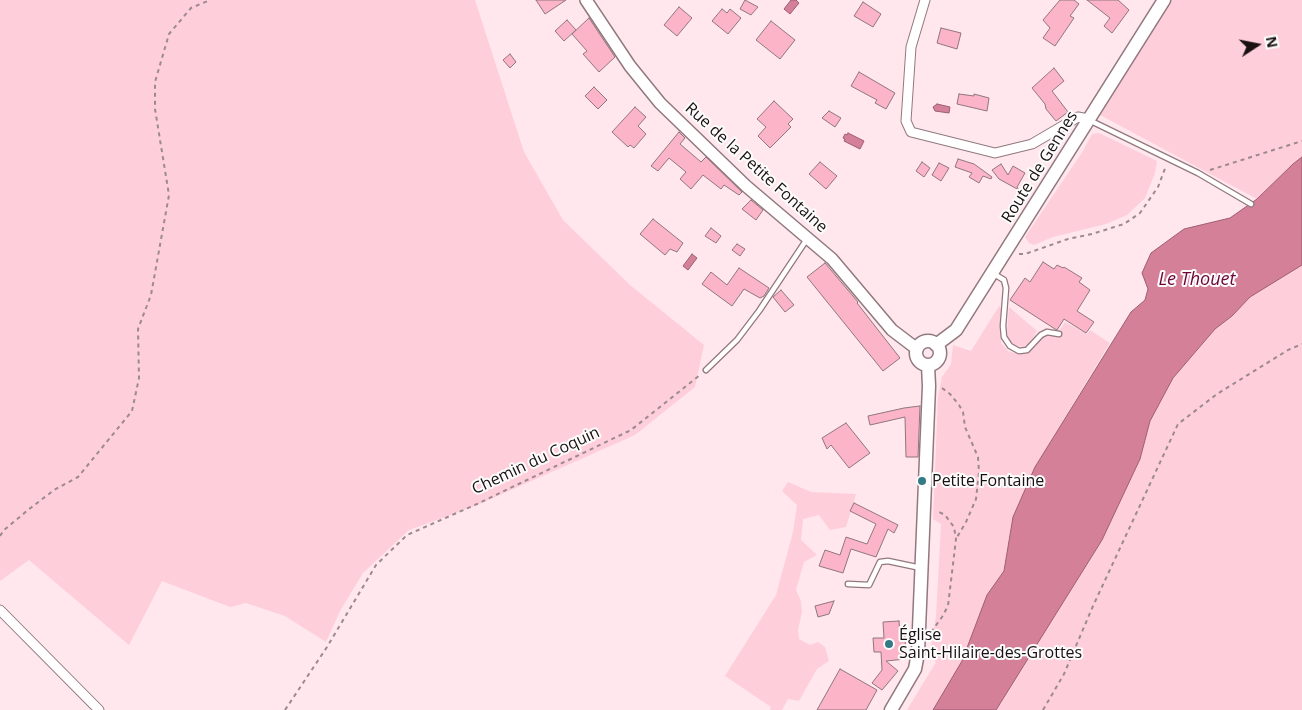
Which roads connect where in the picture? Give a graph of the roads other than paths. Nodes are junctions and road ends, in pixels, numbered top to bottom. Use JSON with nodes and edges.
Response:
{"nodes":[{"id":1,"x":586,"y":0,"type":"edge"},
{"id":2,"x":925,"y":0,"type":"edge"},
{"id":3,"x":1164,"y":0,"type":"edge"},
{"id":4,"x":1088,"y":119,"type":"junction"},
{"id":5,"x":1251,"y":204,"type":"dead end"},
{"id":6,"x":807,"y":237,"type":"junction"},
{"id":7,"x":993,"y":273,"type":"junction"},
{"id":8,"x":1059,"y":334,"type":"dead end"},
{"id":9,"x":936,"y":345,"type":"junction"},
{"id":10,"x":917,"y":349,"type":"junction"},
{"id":11,"x":928,"y":365,"type":"junction"},
{"id":12,"x":706,"y":370,"type":"road end"},
{"id":13,"x":922,"y":568,"type":"junction"},
{"id":14,"x":848,"y":584,"type":"dead end"},
{"id":15,"x":0,"y":610,"type":"edge"},
{"id":16,"x":99,"y":710,"type":"edge"},
{"id":17,"x":892,"y":710,"type":"edge"}],
"edges":[{"from":1,"to":6,"type":"street","name":"Rue de la Petite Fontaine"},
{"from":2,"to":4,"type":"street"},
{"from":3,"to":4,"type":"main road","name":"Route de Gennes"},
{"from":4,"to":5,"type":"lane"},
{"from":4,"to":7,"type":"main road","name":"Route de Gennes"},
{"from":6,"to":10,"type":"street","name":"Rue de la Petite Fontaine"},
{"from":6,"to":12,"type":"lane"},
{"from":7,"to":8,"type":"lane"},
{"from":7,"to":9,"type":"main road","name":"Route de Gennes"},
{"from":9,"to":10,"type":"main road","name":"Route de Gennes"},
{"from":9,"to":11,"type":"main road"},
{"from":10,"to":11,"type":"main road"},
{"from":11,"to":13,"type":"main road"},
{"from":13,"to":14,"type":"lane"},
{"from":13,"to":17,"type":"main road"},
{"from":15,"to":16,"type":"street"}]}
